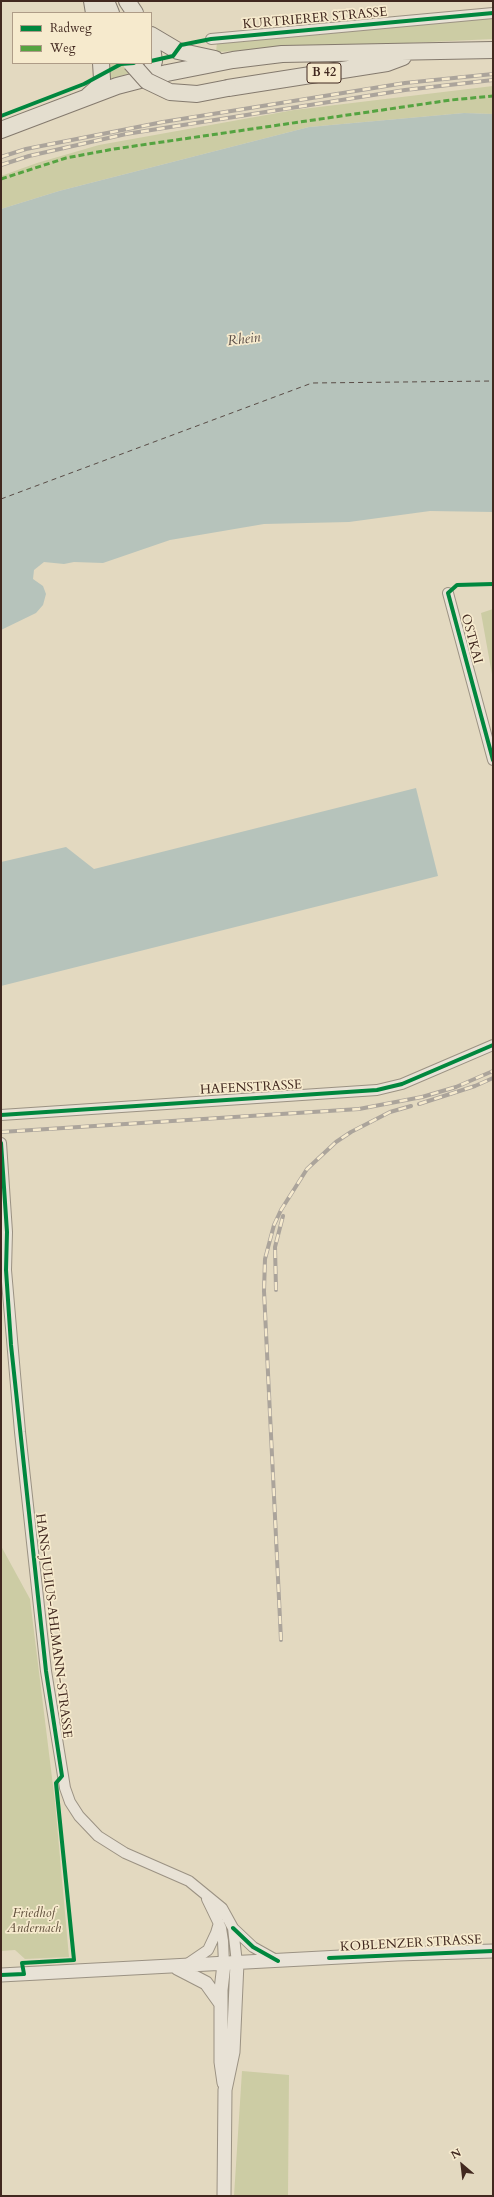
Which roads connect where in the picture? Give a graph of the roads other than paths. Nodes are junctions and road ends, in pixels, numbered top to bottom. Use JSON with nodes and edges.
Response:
{"nodes":[{"id":1,"x":92,"y":1,"type":"edge"},
{"id":2,"x":106,"y":1,"type":"edge"},
{"id":3,"x":127,"y":1,"type":"edge"},
{"id":4,"x":94,"y":12,"type":"edge"},
{"id":5,"x":111,"y":12,"type":"edge"},
{"id":6,"x":134,"y":12,"type":"edge"},
{"id":7,"x":493,"y":13,"type":"edge"},
{"id":8,"x":152,"y":35,"type":"edge"},
{"id":9,"x":211,"y":39,"type":"dead end"},
{"id":10,"x":152,"y":47,"type":"edge"},
{"id":11,"x":493,"y":50,"type":"edge"},
{"id":12,"x":419,"y":52,"type":"junction"},
{"id":13,"x":233,"y":60,"type":"junction"},
{"id":14,"x":101,"y":64,"type":"edge"},
{"id":15,"x":132,"y":64,"type":"edge"},
{"id":16,"x":146,"y":79,"type":"junction"},
{"id":17,"x":86,"y":97,"type":"junction"},
{"id":18,"x":1,"y":130,"type":"edge"},
{"id":19,"x":448,"y":593,"type":"dead end"},
{"id":20,"x":493,"y":760,"type":"edge"},
{"id":21,"x":493,"y":1045,"type":"edge"},
{"id":22,"x":1,"y":1115,"type":"edge"},
{"id":23,"x":1,"y":1143,"type":"edge"},
{"id":24,"x":4,"y":1249,"type":"edge"},
{"id":25,"x":202,"y":1890,"type":"junction"},
{"id":26,"x":219,"y":1923,"type":"junction"},
{"id":27,"x":233,"y":1928,"type":"junction"},
{"id":28,"x":493,"y":1951,"type":"edge"},
{"id":29,"x":278,"y":1960,"type":"junction"},
{"id":30,"x":230,"y":1963,"type":"junction"},
{"id":31,"x":180,"y":1966,"type":"junction"},
{"id":32,"x":1,"y":1975,"type":"edge"},
{"id":33,"x":221,"y":2004,"type":"junction"},
{"id":34,"x":226,"y":2090,"type":"junction"},
{"id":35,"x":224,"y":2196,"type":"edge"}],
"edges":[{"from":1,"to":4,"type":"main road"},
{"from":2,"to":5,"type":"main road"},
{"from":3,"to":6,"type":"main road"},
{"from":7,"to":9,"type":"street","name":"KURTRIERER STRASSE"},
{"from":8,"to":13,"type":"main road","number":"B 42"},
{"from":10,"to":16,"type":"main road"},
{"from":11,"to":12,"type":"main road","number":"B 42"},
{"from":12,"to":13,"type":"main road","number":"B 42"},
{"from":12,"to":15,"type":"main road","number":"B 42","bridge":true},
{"from":13,"to":16,"type":"main road","number":"B 42"},
{"from":14,"to":17,"type":"main road","number":"B 42"},
{"from":16,"to":17,"type":"main road","number":"B 42"},
{"from":17,"to":18,"type":"main road","number":"B 42"},
{"from":19,"to":20,"type":"street","name":"OSTKAI"},
{"from":21,"to":22,"type":"street","name":"HAFENSTRASSE"},
{"from":23,"to":24,"type":"street","name":"HANS-JULIUS-AHLMANN-STRASSE"},
{"from":24,"to":25,"type":"street","name":"HANS-JULIUS-AHLMANN-STRASSE"},
{"from":25,"to":26,"type":"street","name":"HANS-JULIUS-AHLMANN-STRASSE"},
{"from":25,"to":27,"type":"street","name":"HANS-JULIUS-AHLMANN-STRASSE"},
{"from":26,"to":30,"type":"street","name":"HANS-JULIUS-AHLMANN-STRASSE"},
{"from":26,"to":31,"type":"street"},
{"from":27,"to":29,"type":"street","name":"HANS-JULIUS-AHLMANN-STRASSE"},
{"from":27,"to":30,"type":"street","name":"HANS-JULIUS-AHLMANN-STRASSE"},
{"from":28,"to":29,"type":"street","name":"KOBLENZER STRASSE"},
{"from":29,"to":30,"type":"street","name":"KOBLENZER STRASSE"},
{"from":30,"to":31,"type":"street","name":"KOBLENZER STRASSE"},
{"from":30,"to":33,"type":"street"},
{"from":30,"to":34,"type":"street"},
{"from":31,"to":32,"type":"street","name":"KOBLENZER STRASSE"},
{"from":31,"to":33,"type":"street"},
{"from":33,"to":34,"type":"street"},
{"from":34,"to":35,"type":"street"}]}
